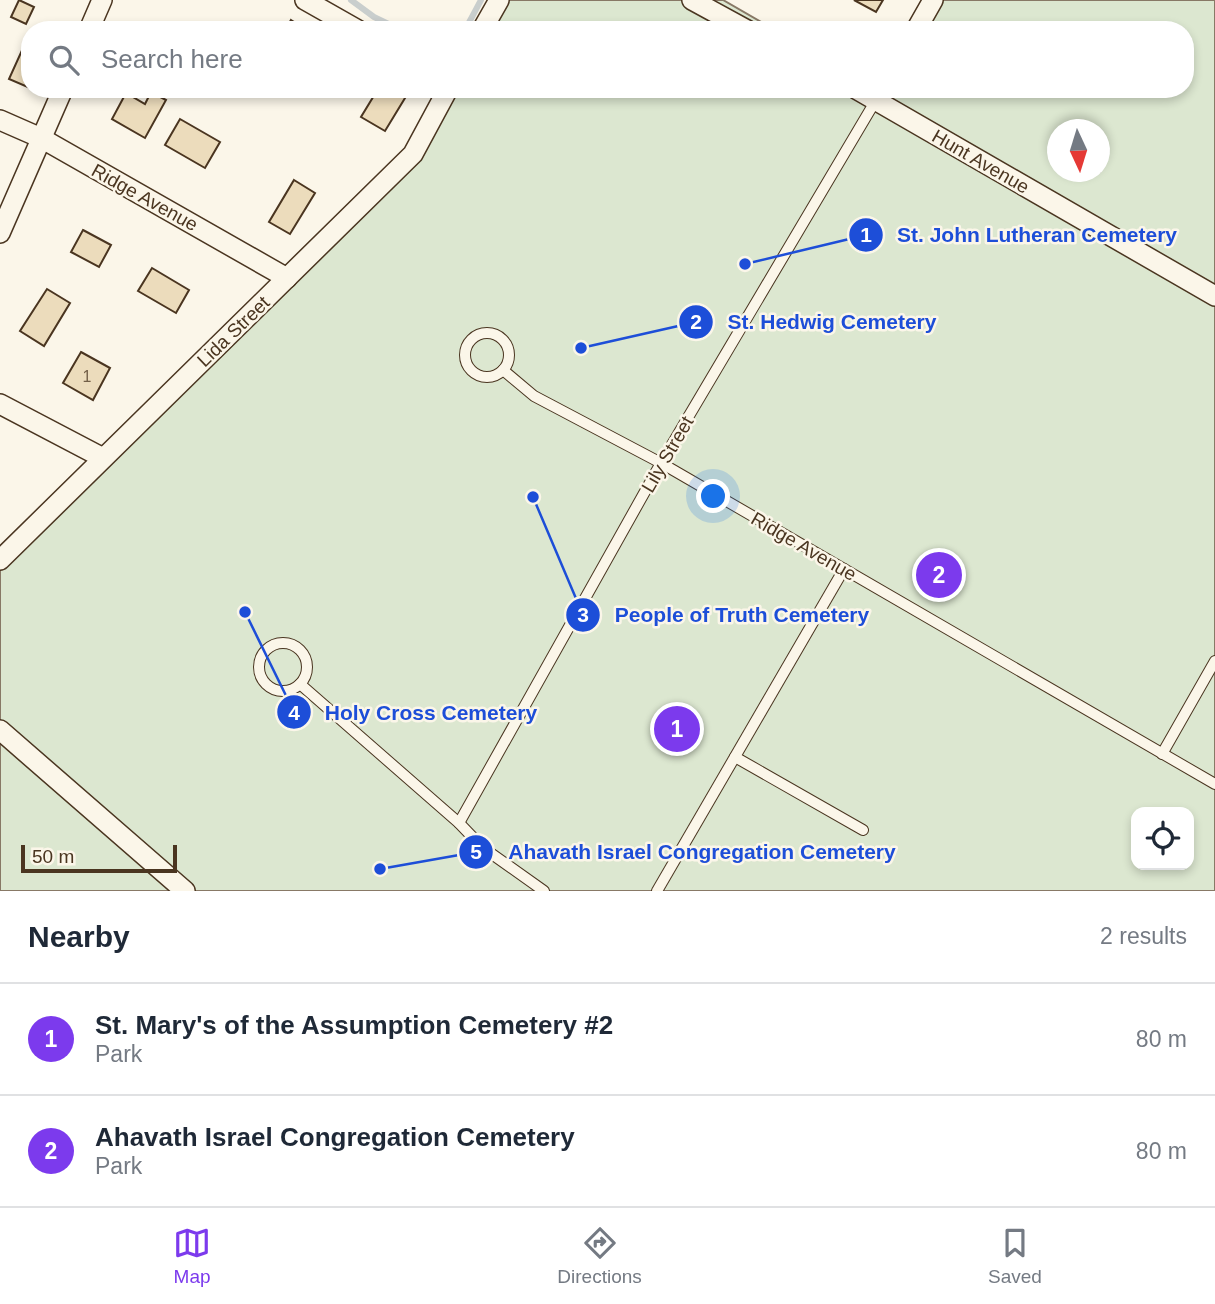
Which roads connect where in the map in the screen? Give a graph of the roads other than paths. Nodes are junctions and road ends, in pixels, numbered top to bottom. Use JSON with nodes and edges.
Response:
{"nodes":[{"id":1,"x":102,"y":0,"type":"edge"},
{"id":2,"x":305,"y":0,"type":"edge"},
{"id":3,"x":499,"y":0,"type":"edge"},
{"id":4,"x":692,"y":0,"type":"edge"},
{"id":5,"x":933,"y":0,"type":"edge"},
{"id":6,"x":93,"y":21,"type":"edge"},
{"id":7,"x":342,"y":21,"type":"edge"},
{"id":8,"x":487,"y":21,"type":"edge"},
{"id":9,"x":730,"y":21,"type":"edge"},
{"id":10,"x":921,"y":21,"type":"edge"},
{"id":11,"x":59,"y":98,"type":"edge"},
{"id":12,"x":443,"y":98,"type":"edge"},
{"id":13,"x":877,"y":98,"type":"edge"},
{"id":14,"x":886,"y":98,"type":"edge"},
{"id":15,"x":0,"y":120,"type":"edge"},
{"id":16,"x":41,"y":138,"type":"junction"},
{"id":17,"x":0,"y":233,"type":"edge"},
{"id":18,"x":287,"y":278,"type":"junction"},
{"id":19,"x":1215,"y":296,"type":"edge"},
{"id":20,"x":503,"y":370,"type":"junction"},
{"id":21,"x":0,"y":404,"type":"edge"},
{"id":22,"x":103,"y":458,"type":"junction"},
{"id":23,"x":661,"y":463,"type":"junction"},
{"id":24,"x":0,"y":560,"type":"edge"},
{"id":25,"x":844,"y":569,"type":"junction"},
{"id":26,"x":1215,"y":661,"type":"edge"},
{"id":27,"x":300,"y":684,"type":"junction"},
{"id":28,"x":0,"y":730,"type":"edge"},
{"id":29,"x":1162,"y":754,"type":"junction"},
{"id":30,"x":735,"y":757,"type":"junction"},
{"id":31,"x":1215,"y":785,"type":"edge"},
{"id":32,"x":459,"y":823,"type":"junction"},
{"id":33,"x":863,"y":830,"type":"dead end"},
{"id":34,"x":185,"y":891,"type":"edge"},
{"id":35,"x":544,"y":891,"type":"edge"},
{"id":36,"x":657,"y":891,"type":"edge"}],
"edges":[{"from":1,"to":6,"type":"street"},
{"from":2,"to":7,"type":"street"},
{"from":3,"to":8,"type":"street"},
{"from":4,"to":9,"type":"street"},
{"from":5,"to":10,"type":"street"},
{"from":11,"to":16,"type":"street"},
{"from":12,"to":18,"type":"street","name":"Lida Street"},
{"from":13,"to":23,"type":"lane","name":"Lily Street"},
{"from":14,"to":19,"type":"street","name":"Hunt Avenue"},
{"from":15,"to":16,"type":"street","name":"Ridge Avenue"},
{"from":16,"to":17,"type":"street"},
{"from":16,"to":18,"type":"street","name":"Ridge Avenue"},
{"from":18,"to":22,"type":"street","name":"Lida Street"},
{"from":20,"to":20,"type":"lane"},
{"from":20,"to":23,"type":"lane","name":"Ridge Avenue"},
{"from":21,"to":22,"type":"street"},
{"from":22,"to":24,"type":"street","name":"Lida Street"},
{"from":23,"to":25,"type":"lane","name":"Ridge Avenue"},
{"from":23,"to":32,"type":"lane","name":"Lily Street"},
{"from":25,"to":29,"type":"lane","name":"Ridge Avenue"},
{"from":25,"to":30,"type":"lane"},
{"from":26,"to":29,"type":"lane"},
{"from":27,"to":27,"type":"lane"},
{"from":27,"to":32,"type":"lane"},
{"from":28,"to":34,"type":"street"},
{"from":29,"to":31,"type":"lane","name":"Ridge Avenue"},
{"from":30,"to":33,"type":"lane"},
{"from":30,"to":36,"type":"lane"},
{"from":32,"to":35,"type":"lane"}]}
